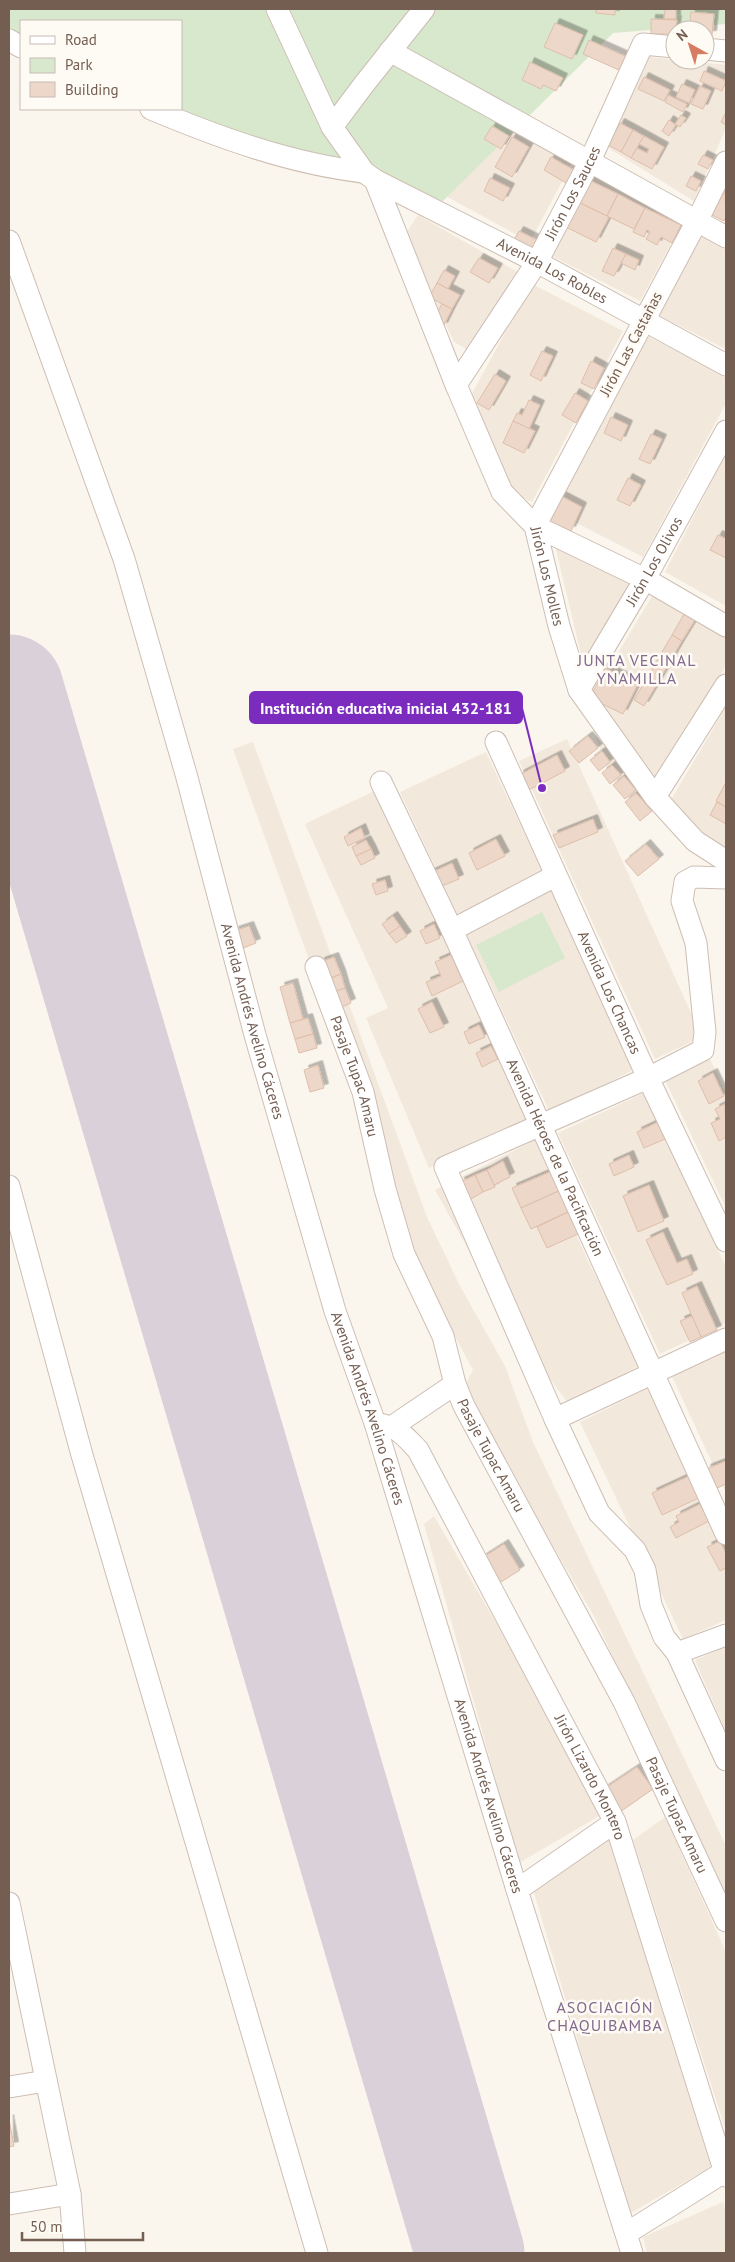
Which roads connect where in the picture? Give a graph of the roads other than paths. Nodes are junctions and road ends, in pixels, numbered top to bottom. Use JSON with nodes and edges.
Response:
{"nodes":[{"id":1,"x":424,"y":9,"type":"edge"},
{"id":2,"x":285,"y":15,"type":"edge"},
{"id":3,"x":9,"y":40,"type":"edge"},
{"id":4,"x":20,"y":46,"type":"edge"},
{"id":5,"x":665,"y":46,"type":"edge"},
{"id":6,"x":390,"y":52,"type":"junction"},
{"id":7,"x":153,"y":110,"type":"edge"},
{"id":8,"x":332,"y":127,"type":"junction"},
{"id":9,"x":726,"y":162,"type":"edge"},
{"id":10,"x":589,"y":163,"type":"junction"},
{"id":11,"x":370,"y":176,"type":"junction"},
{"id":12,"x":697,"y":222,"type":"junction"},
{"id":13,"x":726,"y":237,"type":"edge"},
{"id":14,"x":9,"y":241,"type":"edge"},
{"id":15,"x":537,"y":262,"type":"junction"},
{"id":16,"x":643,"y":321,"type":"junction"},
{"id":17,"x":726,"y":365,"type":"edge"},
{"id":18,"x":456,"y":385,"type":"junction"},
{"id":19,"x":726,"y":432,"type":"edge"},
{"id":20,"x":535,"y":526,"type":"junction"},
{"id":21,"x":645,"y":579,"type":"junction"},
{"id":22,"x":726,"y":626,"type":"edge"},
{"id":23,"x":726,"y":684,"type":"edge"},
{"id":24,"x":579,"y":690,"type":"junction"},
{"id":25,"x":496,"y":742,"type":"dead end"},
{"id":26,"x":381,"y":782,"type":"dead end"},
{"id":27,"x":655,"y":797,"type":"junction"},
{"id":28,"x":726,"y":861,"type":"edge"},
{"id":29,"x":555,"y":876,"type":"junction"},
{"id":30,"x":726,"y":878,"type":"edge"},
{"id":31,"x":452,"y":930,"type":"junction"},
{"id":32,"x":316,"y":967,"type":"dead end"},
{"id":33,"x":648,"y":1078,"type":"junction"},
{"id":34,"x":540,"y":1126,"type":"junction"},
{"id":35,"x":9,"y":1186,"type":"edge"},
{"id":36,"x":726,"y":1241,"type":"edge"},
{"id":37,"x":726,"y":1338,"type":"edge"},
{"id":38,"x":653,"y":1372,"type":"junction"},
{"id":39,"x":455,"y":1384,"type":"junction"},
{"id":40,"x":556,"y":1419,"type":"junction"},
{"id":41,"x":384,"y":1424,"type":"junction"},
{"id":42,"x":726,"y":1534,"type":"edge"},
{"id":43,"x":726,"y":1635,"type":"edge"},
{"id":44,"x":677,"y":1653,"type":"junction"},
{"id":45,"x":726,"y":1760,"type":"edge"},
{"id":46,"x":615,"y":1822,"type":"junction"},
{"id":47,"x":517,"y":1890,"type":"junction"},
{"id":48,"x":9,"y":1903,"type":"edge"},
{"id":49,"x":726,"y":1920,"type":"edge"},
{"id":50,"x":46,"y":2081,"type":"junction"},
{"id":51,"x":9,"y":2087,"type":"edge"},
{"id":52,"x":725,"y":2174,"type":"edge"},
{"id":53,"x":70,"y":2194,"type":"junction"},
{"id":54,"x":9,"y":2204,"type":"edge"},
{"id":55,"x":629,"y":2243,"type":"edge"},
{"id":56,"x":75,"y":2253,"type":"edge"},
{"id":57,"x":317,"y":2253,"type":"edge"}],
"edges":[{"from":1,"to":6,"type":"street"},
{"from":2,"to":8,"type":"street"},
{"from":3,"to":4,"type":"street"},
{"from":5,"to":10,"type":"street","name":"Jirón Los Sauces"},
{"from":6,"to":8,"type":"street"},
{"from":6,"to":10,"type":"street"},
{"from":7,"to":11,"type":"street"},
{"from":8,"to":11,"type":"street"},
{"from":9,"to":12,"type":"street","name":"Jirón Las Castañas"},
{"from":10,"to":12,"type":"street"},
{"from":10,"to":15,"type":"street","name":"Jirón Los Sauces"},
{"from":11,"to":15,"type":"street","name":"Avenida Los Robles"},
{"from":11,"to":18,"type":"street","name":"Jirón Los Molles"},
{"from":12,"to":13,"type":"street"},
{"from":12,"to":16,"type":"street","name":"Jirón Las Castañas"},
{"from":14,"to":41,"type":"street","name":"Avenida Andrés Avelino Cáceres"},
{"from":15,"to":16,"type":"street","name":"Avenida Los Robles"},
{"from":15,"to":18,"type":"street","name":"Jirón Los Sauces"},
{"from":16,"to":17,"type":"street","name":"Avenida Los Robles"},
{"from":16,"to":20,"type":"street","name":"Jirón Las Castañas"},
{"from":18,"to":20,"type":"street","name":"Jirón Los Molles"},
{"from":19,"to":21,"type":"street","name":"Jirón Los Olivos"},
{"from":20,"to":21,"type":"street"},
{"from":20,"to":24,"type":"street","name":"Jirón Los Molles"},
{"from":21,"to":22,"type":"street"},
{"from":21,"to":24,"type":"street","name":"Jirón Los Olivos"},
{"from":23,"to":27,"type":"street"},
{"from":24,"to":27,"type":"street","name":"Jirón Los Molles"},
{"from":25,"to":29,"type":"street","name":"Avenida Los Chancas"},
{"from":26,"to":31,"type":"street","name":"Avenida Héroes de la Pacificación"},
{"from":27,"to":28,"type":"street","name":"Jirón Los Molles"},
{"from":29,"to":31,"type":"street"},
{"from":29,"to":33,"type":"street","name":"Avenida Los Chancas"},
{"from":30,"to":33,"type":"street"},
{"from":31,"to":34,"type":"street","name":"Avenida Héroes de la Pacificación"},
{"from":32,"to":39,"type":"street","name":"Pasaje Tupac Amaru"},
{"from":33,"to":34,"type":"street"},
{"from":33,"to":36,"type":"street","name":"Avenida Los Chancas"},
{"from":34,"to":38,"type":"street","name":"Avenida Héroes de la Pacificación"},
{"from":34,"to":40,"type":"street"},
{"from":35,"to":57,"type":"street"},
{"from":37,"to":38,"type":"street"},
{"from":38,"to":40,"type":"street"},
{"from":38,"to":42,"type":"street","name":"Avenida Héroes de la Pacificación"},
{"from":39,"to":41,"type":"street"},
{"from":39,"to":49,"type":"street","name":"Pasaje Tupac Amaru"},
{"from":40,"to":44,"type":"street"},
{"from":41,"to":46,"type":"street","name":"Jirón Lizardo Montero"},
{"from":41,"to":47,"type":"street","name":"Avenida Andrés Avelino Cáceres"},
{"from":43,"to":44,"type":"street"},
{"from":44,"to":45,"type":"street"},
{"from":46,"to":47,"type":"street"},
{"from":46,"to":52,"type":"street","name":"Jirón Lizardo Montero"},
{"from":47,"to":55,"type":"street","name":"Avenida Andrés Avelino Cáceres"},
{"from":48,"to":50,"type":"street"},
{"from":50,"to":51,"type":"street"},
{"from":50,"to":53,"type":"street"},
{"from":52,"to":55,"type":"street"},
{"from":53,"to":54,"type":"street"},
{"from":53,"to":56,"type":"street"}]}
